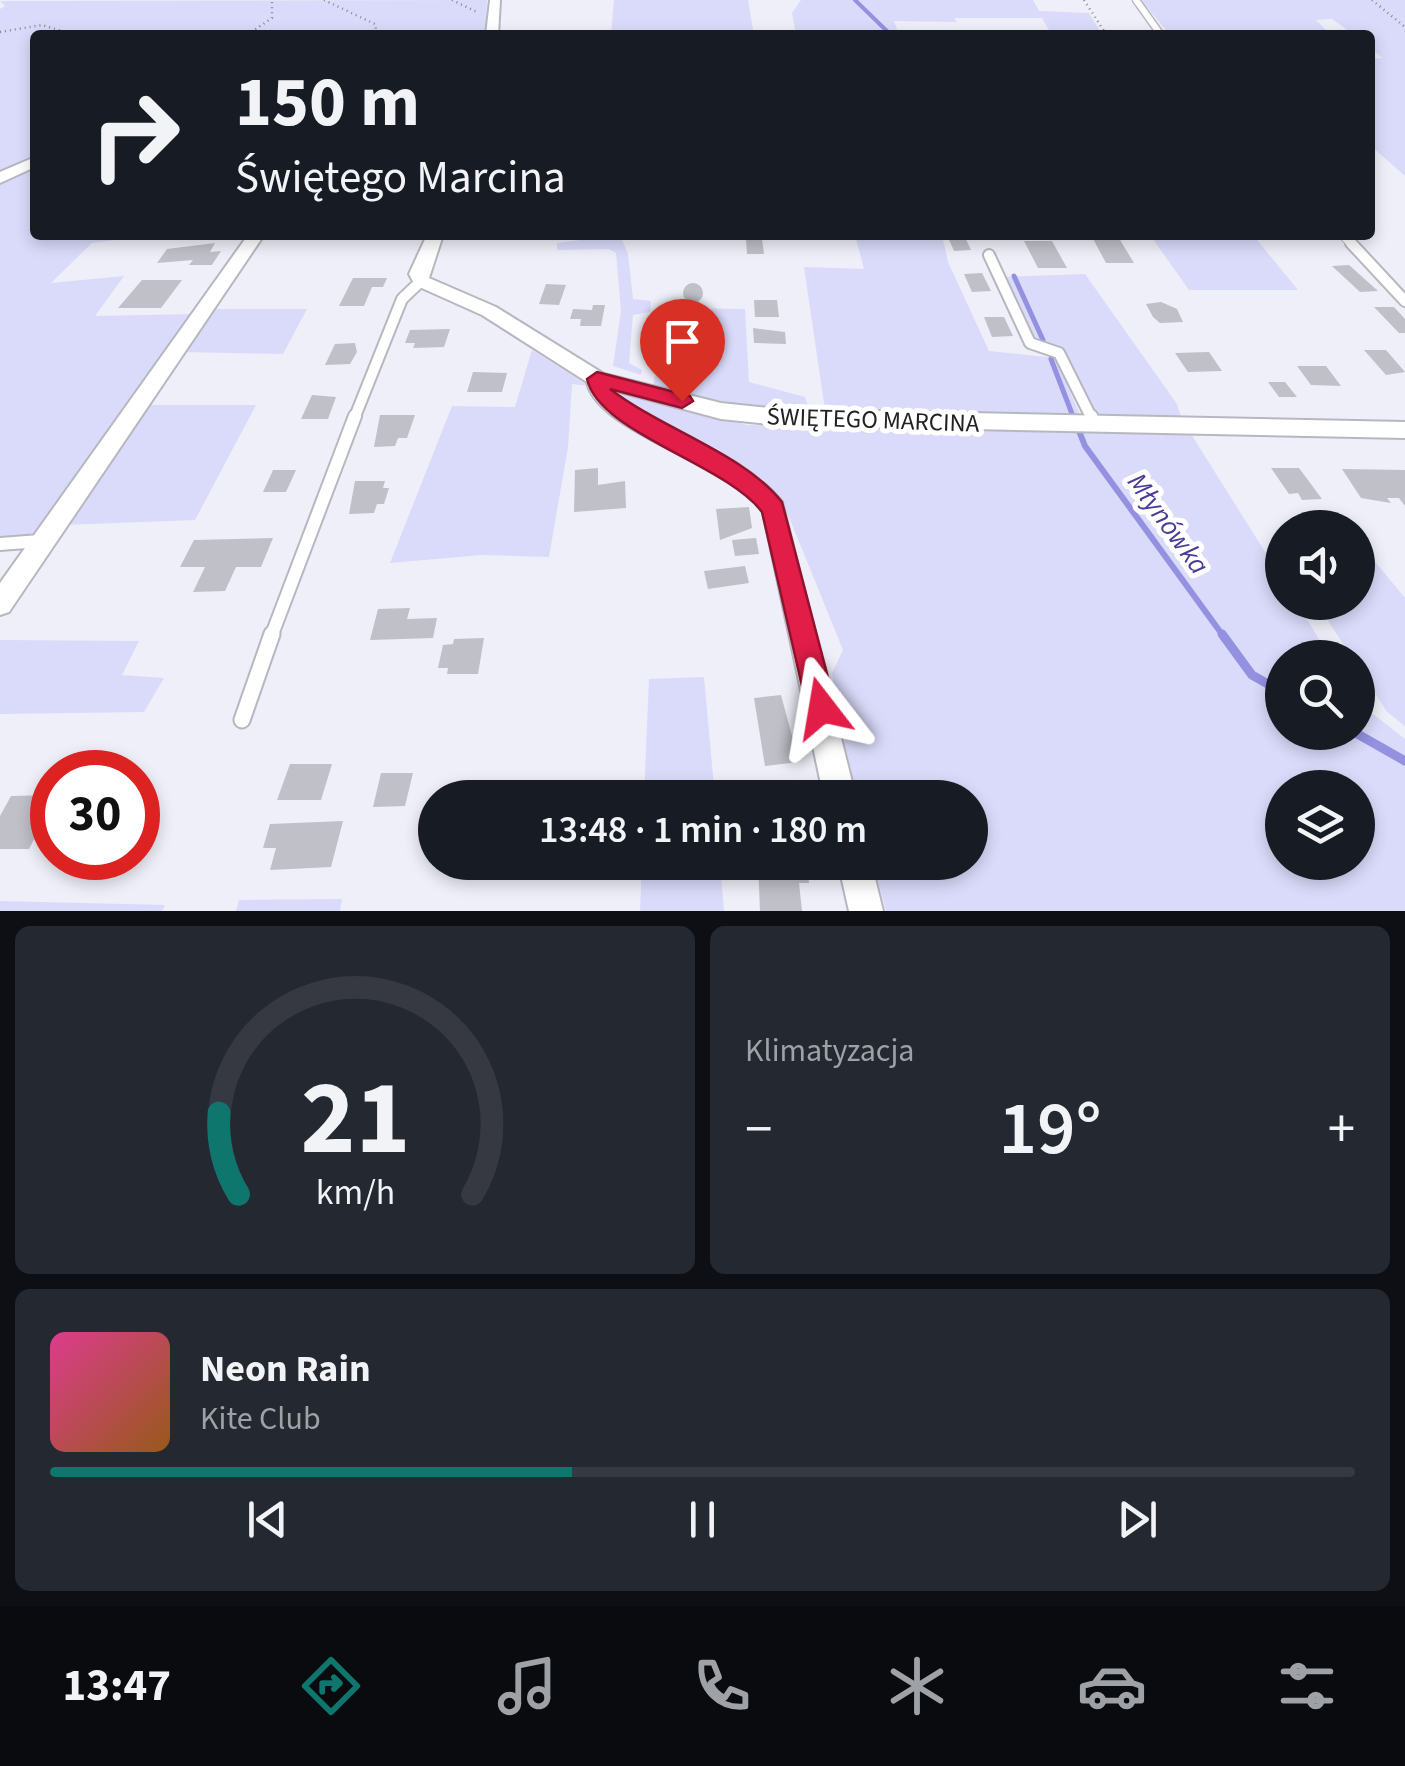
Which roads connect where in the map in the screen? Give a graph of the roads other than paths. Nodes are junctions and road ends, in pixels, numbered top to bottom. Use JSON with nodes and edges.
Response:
{"nodes":[{"id":1,"x":495,"y":0,"type":"edge"},
{"id":2,"x":1136,"y":0,"type":"edge"},
{"id":3,"x":493,"y":30,"type":"edge"},
{"id":4,"x":1157,"y":30,"type":"edge"},
{"id":5,"x":30,"y":163,"type":"edge"},
{"id":6,"x":0,"y":178,"type":"edge"},
{"id":7,"x":253,"y":240,"type":"edge"},
{"id":8,"x":434,"y":240,"type":"edge"},
{"id":9,"x":1348,"y":240,"type":"edge"},
{"id":10,"x":989,"y":255,"type":"dead end"},
{"id":11,"x":421,"y":281,"type":"junction"},
{"id":12,"x":1405,"y":301,"type":"edge"},
{"id":13,"x":597,"y":379,"type":"junction"},
{"id":14,"x":1093,"y":426,"type":"junction"},
{"id":15,"x":1405,"y":430,"type":"edge"},
{"id":16,"x":44,"y":541,"type":"junction"},
{"id":17,"x":0,"y":544,"type":"edge"},
{"id":18,"x":0,"y":604,"type":"edge"},
{"id":19,"x":242,"y":720,"type":"dead end"},
{"id":20,"x":836,"y":780,"type":"edge"},
{"id":21,"x":858,"y":880,"type":"edge"},
{"id":22,"x":866,"y":911,"type":"edge"}],
"edges":[{"from":1,"to":3,"type":"street"},
{"from":2,"to":4,"type":"lane"},
{"from":5,"to":6,"type":"street"},
{"from":7,"to":16,"type":"street"},
{"from":8,"to":11,"type":"street"},
{"from":9,"to":12,"type":"lane"},
{"from":10,"to":14,"type":"lane"},
{"from":11,"to":13,"type":"street","name":"ŚWIĘTEGO MARCINA"},
{"from":11,"to":19,"type":"lane"},
{"from":13,"to":14,"type":"street","name":"ŚWIĘTEGO MARCINA"},
{"from":13,"to":20,"type":"street"},
{"from":14,"to":15,"type":"street","name":"ŚWIĘTEGO MARCINA"},
{"from":16,"to":17,"type":"lane"},
{"from":16,"to":18,"type":"street"},
{"from":21,"to":22,"type":"street"}]}
